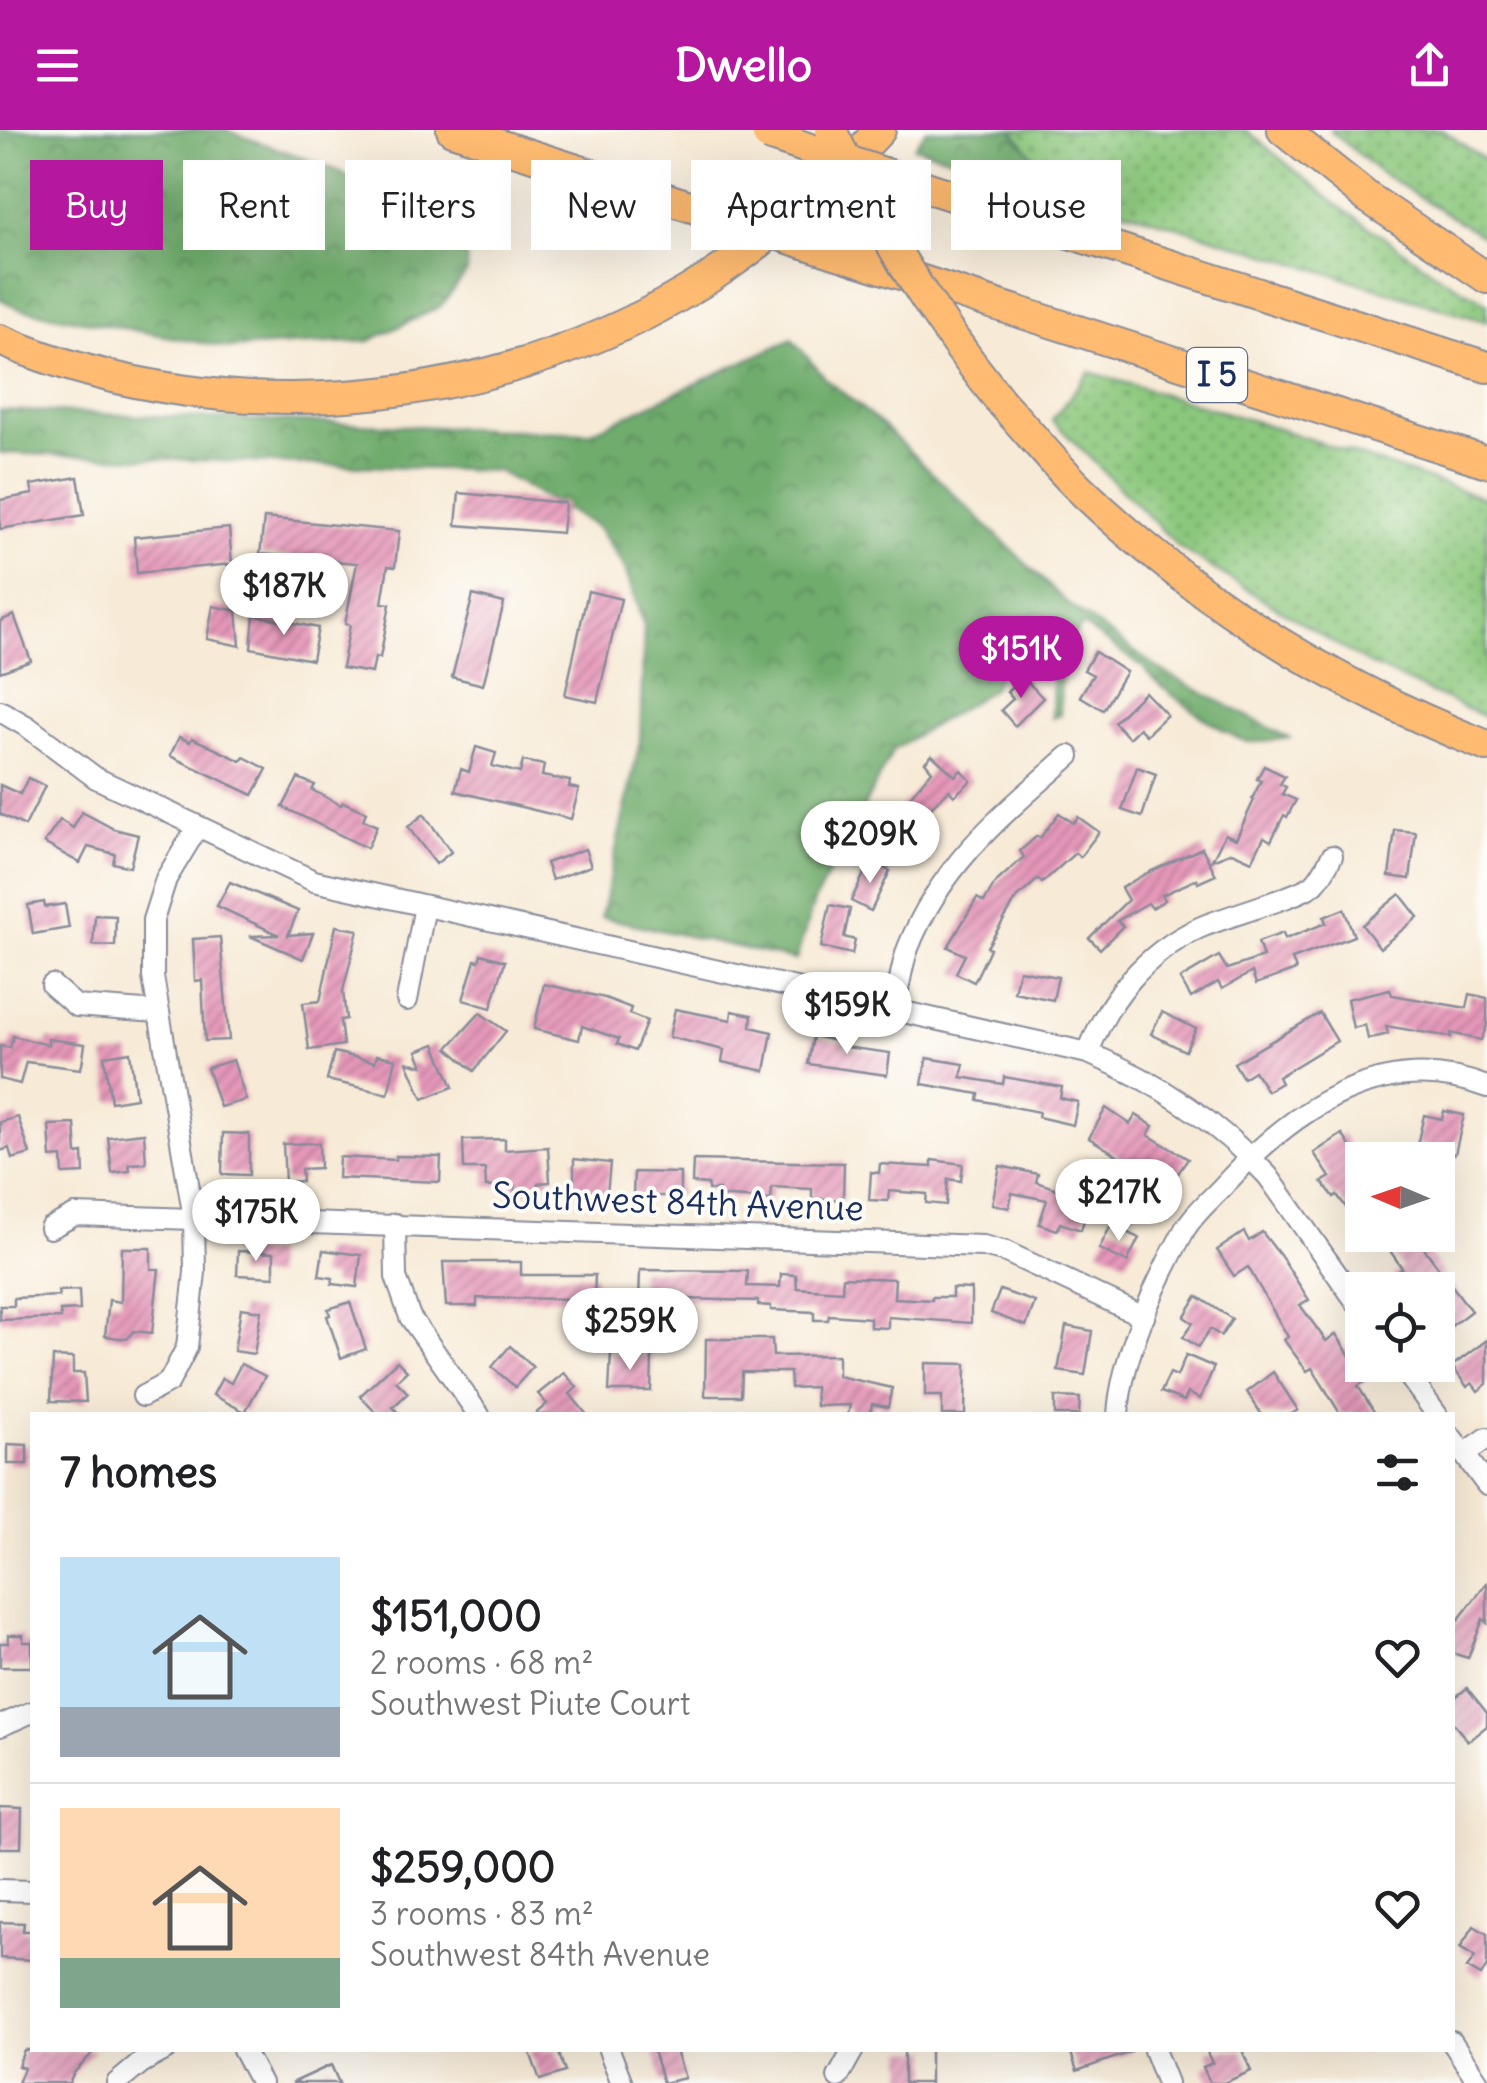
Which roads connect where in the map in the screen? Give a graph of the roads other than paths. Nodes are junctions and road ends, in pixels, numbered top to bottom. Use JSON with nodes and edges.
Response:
{"nodes":[{"id":1,"x":452,"y":130,"type":"edge"},
{"id":2,"x":830,"y":130,"type":"edge"},
{"id":3,"x":880,"y":130,"type":"edge"},
{"id":4,"x":1283,"y":130,"type":"edge"},
{"id":5,"x":760,"y":133,"type":"edge"},
{"id":6,"x":1487,"y":278,"type":"edge"},
{"id":7,"x":0,"y":340,"type":"edge"},
{"id":8,"x":1487,"y":367,"type":"edge"},
{"id":9,"x":1487,"y":462,"type":"edge"},
{"id":10,"x":0,"y":711,"type":"edge"},
{"id":11,"x":1487,"y":746,"type":"edge"},
{"id":12,"x":1069,"y":756,"type":"dead end"},
{"id":13,"x":197,"y":828,"type":"junction"},
{"id":14,"x":1332,"y":856,"type":"dead end"},
{"id":15,"x":425,"y":906,"type":"junction"},
{"id":16,"x":52,"y":985,"type":"dead end"},
{"id":17,"x":407,"y":1000,"type":"dead end"},
{"id":18,"x":894,"y":1008,"type":"junction"},
{"id":19,"x":157,"y":1012,"type":"junction"},
{"id":20,"x":1088,"y":1053,"type":"junction"},
{"id":21,"x":1487,"y":1088,"type":"edge"},
{"id":22,"x":1250,"y":1156,"type":"junction"},
{"id":23,"x":194,"y":1218,"type":"junction"},
{"id":24,"x":395,"y":1224,"type":"junction"},
{"id":25,"x":50,"y":1228,"type":"dead end"},
{"id":26,"x":1345,"y":1286,"type":"edge"},
{"id":27,"x":1144,"y":1317,"type":"junction"},
{"id":28,"x":1414,"y":1382,"type":"edge"},
{"id":29,"x":143,"y":1396,"type":"dead end"},
{"id":30,"x":477,"y":1412,"type":"edge"},
{"id":31,"x":1119,"y":1412,"type":"edge"},
{"id":32,"x":1434,"y":1412,"type":"edge"},
{"id":33,"x":1487,"y":1438,"type":"edge"},
{"id":34,"x":1458,"y":1446,"type":"edge"},
{"id":35,"x":1487,"y":1485,"type":"edge"},
{"id":36,"x":30,"y":1713,"type":"edge"},
{"id":37,"x":0,"y":1726,"type":"edge"},
{"id":38,"x":0,"y":1890,"type":"edge"},
{"id":39,"x":30,"y":1891,"type":"edge"},
{"id":40,"x":1455,"y":2047,"type":"edge"},
{"id":41,"x":162,"y":2052,"type":"edge"},
{"id":42,"x":244,"y":2052,"type":"edge"},
{"id":43,"x":609,"y":2052,"type":"edge"},
{"id":44,"x":852,"y":2052,"type":"edge"},
{"id":45,"x":1155,"y":2052,"type":"edge"},
{"id":46,"x":838,"y":2077,"type":"dead end"},
{"id":47,"x":116,"y":2083,"type":"edge"},
{"id":48,"x":261,"y":2083,"type":"edge"},
{"id":49,"x":622,"y":2083,"type":"edge"},
{"id":50,"x":1167,"y":2083,"type":"edge"},
{"id":51,"x":1479,"y":2083,"type":"edge"}],
"edges":[{"from":1,"to":9,"type":"highway","number":"I 5","bridge":true},
{"from":2,"to":11,"type":"highway","bridge":true},
{"from":3,"to":7,"type":"highway"},
{"from":4,"to":6,"type":"highway"},
{"from":5,"to":8,"type":"highway","bridge":true},
{"from":10,"to":13,"type":"street"},
{"from":12,"to":18,"type":"street"},
{"from":13,"to":15,"type":"street"},
{"from":13,"to":19,"type":"street"},
{"from":14,"to":20,"type":"street"},
{"from":15,"to":17,"type":"street"},
{"from":15,"to":18,"type":"street"},
{"from":16,"to":19,"type":"street"},
{"from":18,"to":20,"type":"street"},
{"from":19,"to":23,"type":"street"},
{"from":20,"to":22,"type":"street"},
{"from":21,"to":22,"type":"street"},
{"from":22,"to":26,"type":"street"},
{"from":22,"to":27,"type":"street"},
{"from":23,"to":24,"type":"street","name":"Southwest 84th Avenue"},
{"from":23,"to":25,"type":"street","name":"Southwest 84th Avenue"},
{"from":23,"to":29,"type":"street"},
{"from":24,"to":27,"type":"street","name":"Southwest 84th Avenue"},
{"from":24,"to":30,"type":"street"},
{"from":27,"to":31,"type":"street"},
{"from":28,"to":32,"type":"street"},
{"from":33,"to":34,"type":"street"},
{"from":34,"to":35,"type":"street"},
{"from":36,"to":37,"type":"street"},
{"from":38,"to":39,"type":"street"},
{"from":40,"to":51,"type":"street"},
{"from":41,"to":47,"type":"street"},
{"from":42,"to":48,"type":"street"},
{"from":43,"to":49,"type":"street"},
{"from":44,"to":46,"type":"street"},
{"from":45,"to":50,"type":"street"}]}
